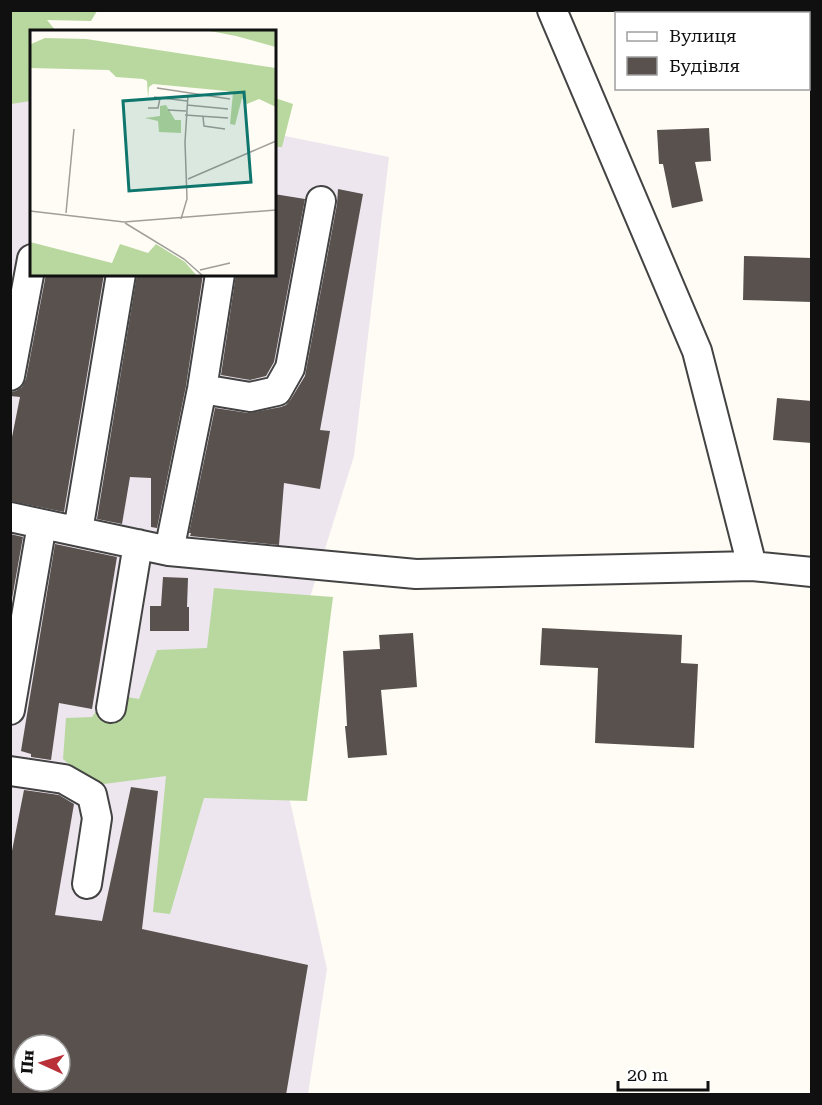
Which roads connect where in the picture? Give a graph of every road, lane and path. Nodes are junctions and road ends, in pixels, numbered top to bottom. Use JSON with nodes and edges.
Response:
{"nodes":[{"id":1,"x":552,"y":10,"type":"edge"},
{"id":2,"x":321,"y":201,"type":"dead end"},
{"id":3,"x":30,"y":270,"type":"edge"},
{"id":4,"x":121,"y":276,"type":"edge"},
{"id":5,"x":220,"y":276,"type":"edge"},
{"id":6,"x":10,"y":376,"type":"edge"},
{"id":7,"x":202,"y":389,"type":"junction"},
{"id":8,"x":10,"y":517,"type":"edge"},
{"id":9,"x":42,"y":524,"type":"junction"},
{"id":10,"x":78,"y":531,"type":"junction"},
{"id":11,"x":138,"y":544,"type":"junction"},
{"id":12,"x":169,"y":551,"type":"junction"},
{"id":13,"x":752,"y":566,"type":"junction"},
{"id":14,"x":812,"y":572,"type":"edge"},
{"id":15,"x":111,"y":708,"type":"dead end"},
{"id":16,"x":10,"y":710,"type":"edge"},
{"id":17,"x":10,"y":771,"type":"edge"},
{"id":18,"x":87,"y":884,"type":"dead end"}],
"edges":[{"from":1,"to":13,"type":"street"},
{"from":2,"to":7,"type":"street"},
{"from":3,"to":6,"type":"street"},
{"from":4,"to":10,"type":"street"},
{"from":5,"to":7,"type":"street"},
{"from":7,"to":12,"type":"street"},
{"from":8,"to":9,"type":"street"},
{"from":9,"to":10,"type":"street"},
{"from":9,"to":16,"type":"street"},
{"from":10,"to":11,"type":"street"},
{"from":11,"to":12,"type":"street"},
{"from":11,"to":15,"type":"street"},
{"from":12,"to":13,"type":"street"},
{"from":13,"to":14,"type":"street"},
{"from":17,"to":18,"type":"street"}]}
